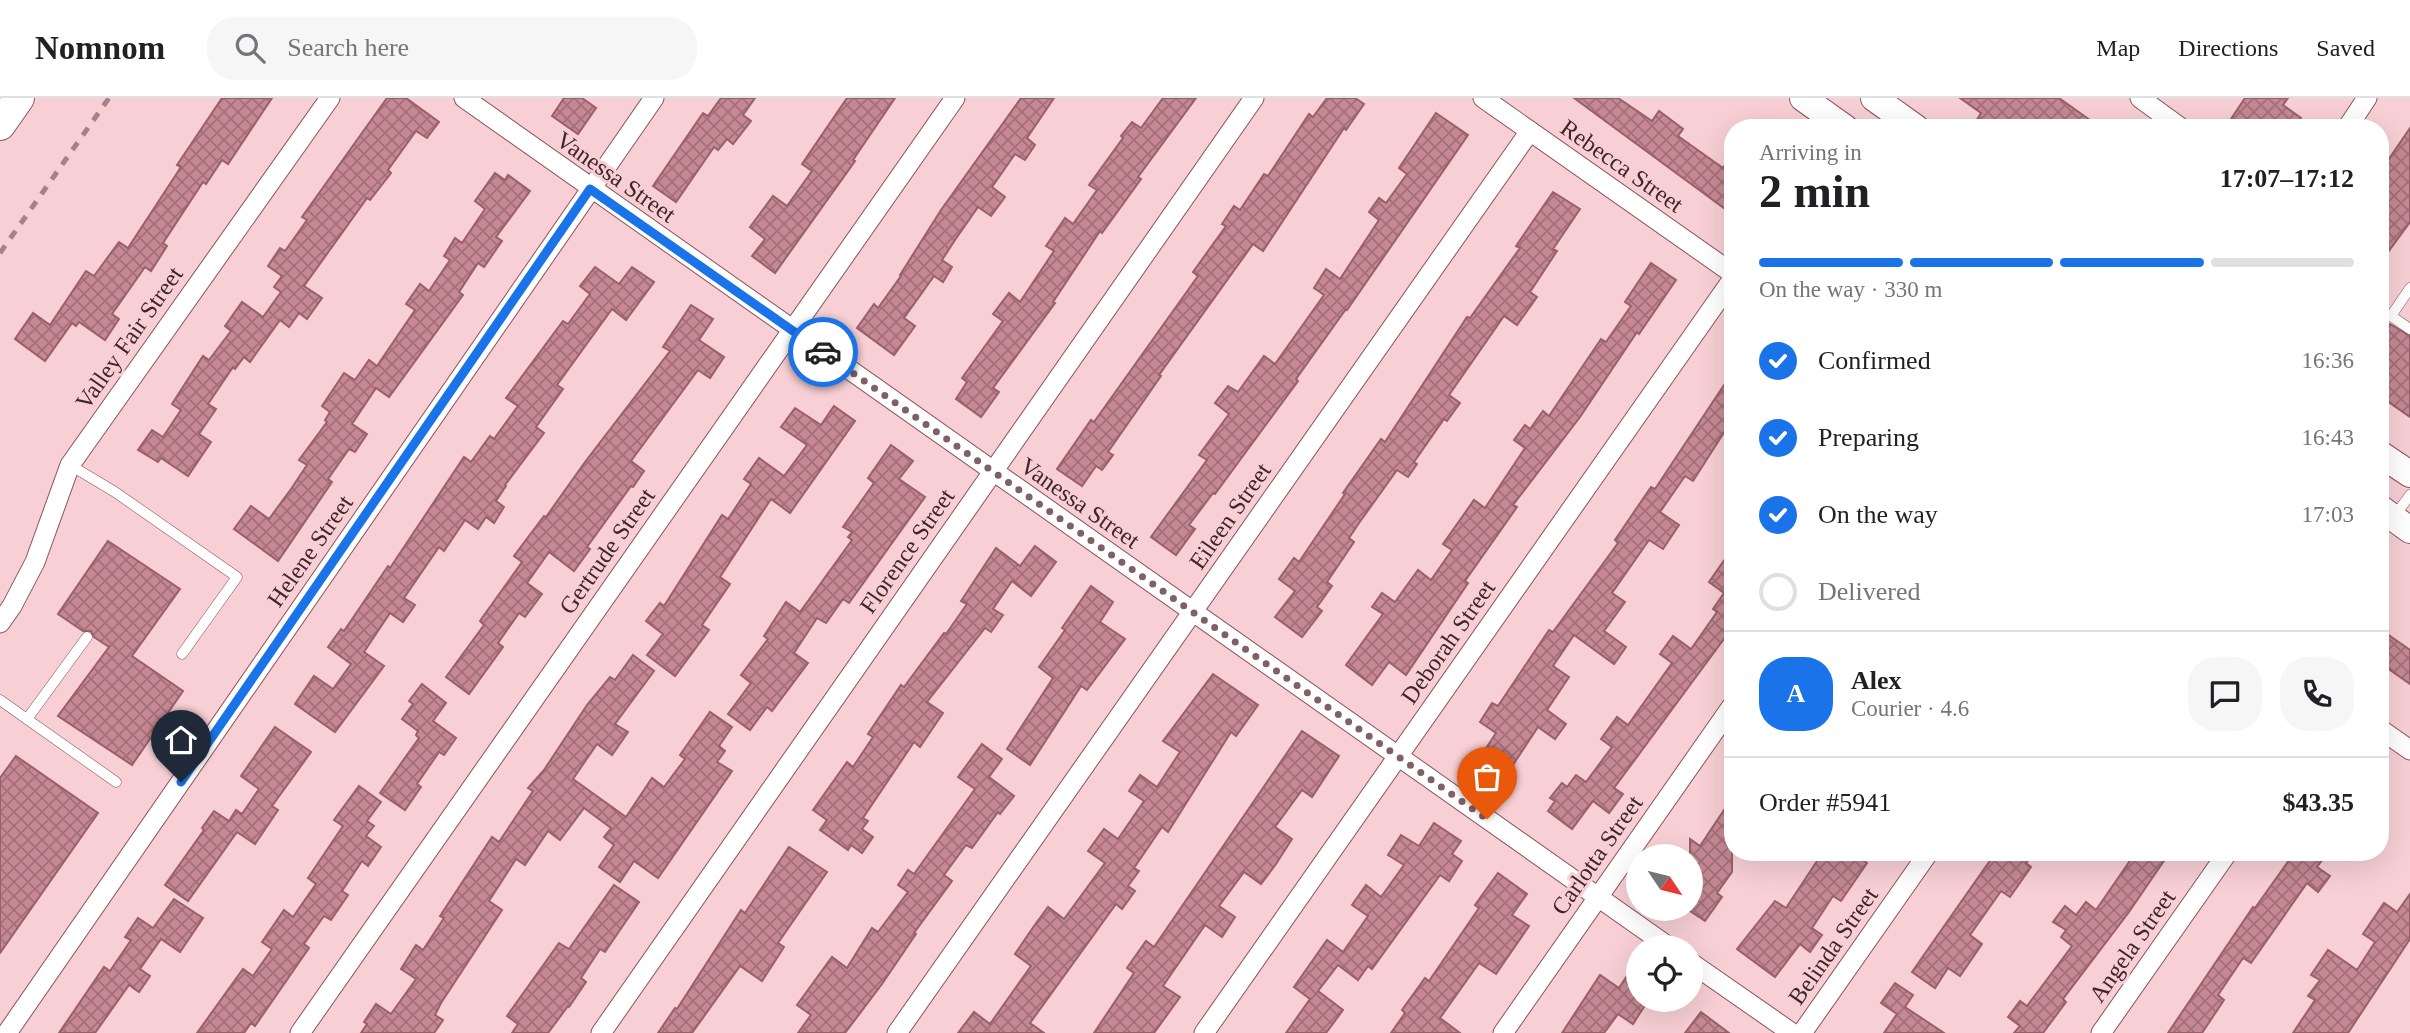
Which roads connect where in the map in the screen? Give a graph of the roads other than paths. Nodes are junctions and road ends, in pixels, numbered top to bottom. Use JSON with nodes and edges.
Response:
{"nodes":[{"id":1,"x":19,"y":98,"type":"edge"},
{"id":2,"x":330,"y":98,"type":"edge"},
{"id":3,"x":464,"y":98,"type":"edge"},
{"id":4,"x":654,"y":98,"type":"edge"},
{"id":5,"x":955,"y":98,"type":"edge"},
{"id":6,"x":1254,"y":98,"type":"edge"},
{"id":7,"x":1483,"y":98,"type":"edge"},
{"id":8,"x":1803,"y":98,"type":"edge"},
{"id":9,"x":1874,"y":98,"type":"edge"},
{"id":10,"x":2140,"y":98,"type":"edge"},
{"id":11,"x":2367,"y":98,"type":"edge"},
{"id":12,"x":1832,"y":119,"type":"edge"},
{"id":13,"x":1903,"y":119,"type":"edge"},
{"id":14,"x":2169,"y":119,"type":"edge"},
{"id":15,"x":2353,"y":119,"type":"edge"},
{"id":16,"x":0,"y":125,"type":"edge"},
{"id":17,"x":1530,"y":131,"type":"junction"},
{"id":18,"x":590,"y":189,"type":"junction"},
{"id":19,"x":1724,"y":267,"type":"edge"},
{"id":20,"x":2410,"y":288,"type":"edge"},
{"id":21,"x":1724,"y":291,"type":"edge"},
{"id":22,"x":2410,"y":329,"type":"edge"},
{"id":23,"x":792,"y":330,"type":"junction"},
{"id":24,"x":2389,"y":460,"type":"edge"},
{"id":25,"x":70,"y":465,"type":"junction"},
{"id":26,"x":992,"y":471,"type":"junction"},
{"id":27,"x":2410,"y":474,"type":"edge"},
{"id":28,"x":2410,"y":495,"type":"edge"},
{"id":29,"x":2395,"y":518,"type":"edge"},
{"id":30,"x":1192,"y":612,"type":"junction"},
{"id":31,"x":0,"y":623,"type":"edge"},
{"id":32,"x":87,"y":637,"type":"dead end"},
{"id":33,"x":182,"y":654,"type":"dead end"},
{"id":34,"x":0,"y":700,"type":"edge"},
{"id":35,"x":1724,"y":717,"type":"edge"},
{"id":36,"x":27,"y":719,"type":"junction"},
{"id":37,"x":2389,"y":735,"type":"edge"},
{"id":38,"x":2410,"y":750,"type":"edge"},
{"id":39,"x":1398,"y":757,"type":"junction"},
{"id":40,"x":116,"y":782,"type":"dead end"},
{"id":41,"x":1923,"y":861,"type":"edge"},
{"id":42,"x":2222,"y":861,"type":"edge"},
{"id":43,"x":1598,"y":897,"type":"junction"},
{"id":44,"x":1652,"y":935,"type":"edge"},
{"id":45,"x":1703,"y":971,"type":"edge"},
{"id":46,"x":7,"y":1033,"type":"edge"},
{"id":47,"x":300,"y":1033,"type":"edge"},
{"id":48,"x":601,"y":1033,"type":"edge"},
{"id":49,"x":897,"y":1033,"type":"edge"},
{"id":50,"x":1204,"y":1033,"type":"edge"},
{"id":51,"x":1503,"y":1033,"type":"edge"},
{"id":52,"x":1792,"y":1033,"type":"edge"},
{"id":53,"x":1802,"y":1033,"type":"edge"},
{"id":54,"x":2101,"y":1033,"type":"edge"}],
"edges":[{"from":1,"to":16,"type":"main road"},
{"from":2,"to":25,"type":"street","name":"Valley Fair Street"},
{"from":3,"to":18,"type":"street","name":"Vanessa Street"},
{"from":4,"to":18,"type":"street","name":"Helene Street"},
{"from":5,"to":23,"type":"street","name":"Gertrude Street"},
{"from":6,"to":26,"type":"street","name":"Florence Street"},
{"from":7,"to":17,"type":"street","name":"Rebecca Street"},
{"from":8,"to":12,"type":"main road"},
{"from":9,"to":13,"type":"main road"},
{"from":10,"to":14,"type":"street"},
{"from":11,"to":15,"type":"street"},
{"from":17,"to":19,"type":"street","name":"Rebecca Street"},
{"from":17,"to":30,"type":"street","name":"Eileen Street"},
{"from":18,"to":23,"type":"street","name":"Vanessa Street"},
{"from":18,"to":46,"type":"street","name":"Helene Street"},
{"from":20,"to":22,"type":"lane"},
{"from":21,"to":39,"type":"street","name":"Deborah Street"},
{"from":23,"to":26,"type":"street","name":"Vanessa Street"},
{"from":23,"to":47,"type":"street","name":"Gertrude Street"},
{"from":24,"to":27,"type":"main road"},
{"from":25,"to":31,"type":"street","name":"Valley Fair Street"},
{"from":25,"to":33,"type":"lane"},
{"from":26,"to":30,"type":"street","name":"Vanessa Street"},
{"from":26,"to":48,"type":"street","name":"Florence Street"},
{"from":28,"to":29,"type":"lane"},
{"from":30,"to":39,"type":"street","name":"Vanessa Street"},
{"from":30,"to":49,"type":"street","name":"Eileen Street"},
{"from":32,"to":36,"type":"lane"},
{"from":34,"to":36,"type":"lane"},
{"from":35,"to":43,"type":"street","name":"Carlotta Street"},
{"from":36,"to":40,"type":"lane"},
{"from":37,"to":38,"type":"street"},
{"from":39,"to":43,"type":"street","name":"Vanessa Street"},
{"from":39,"to":50,"type":"street","name":"Deborah Street"},
{"from":41,"to":53,"type":"street","name":"Belinda Street"},
{"from":42,"to":54,"type":"street","name":"Angela Street"},
{"from":43,"to":44,"type":"street","name":"Vanessa Street"},
{"from":43,"to":51,"type":"street","name":"Carlotta Street"},
{"from":45,"to":52,"type":"street"}]}
